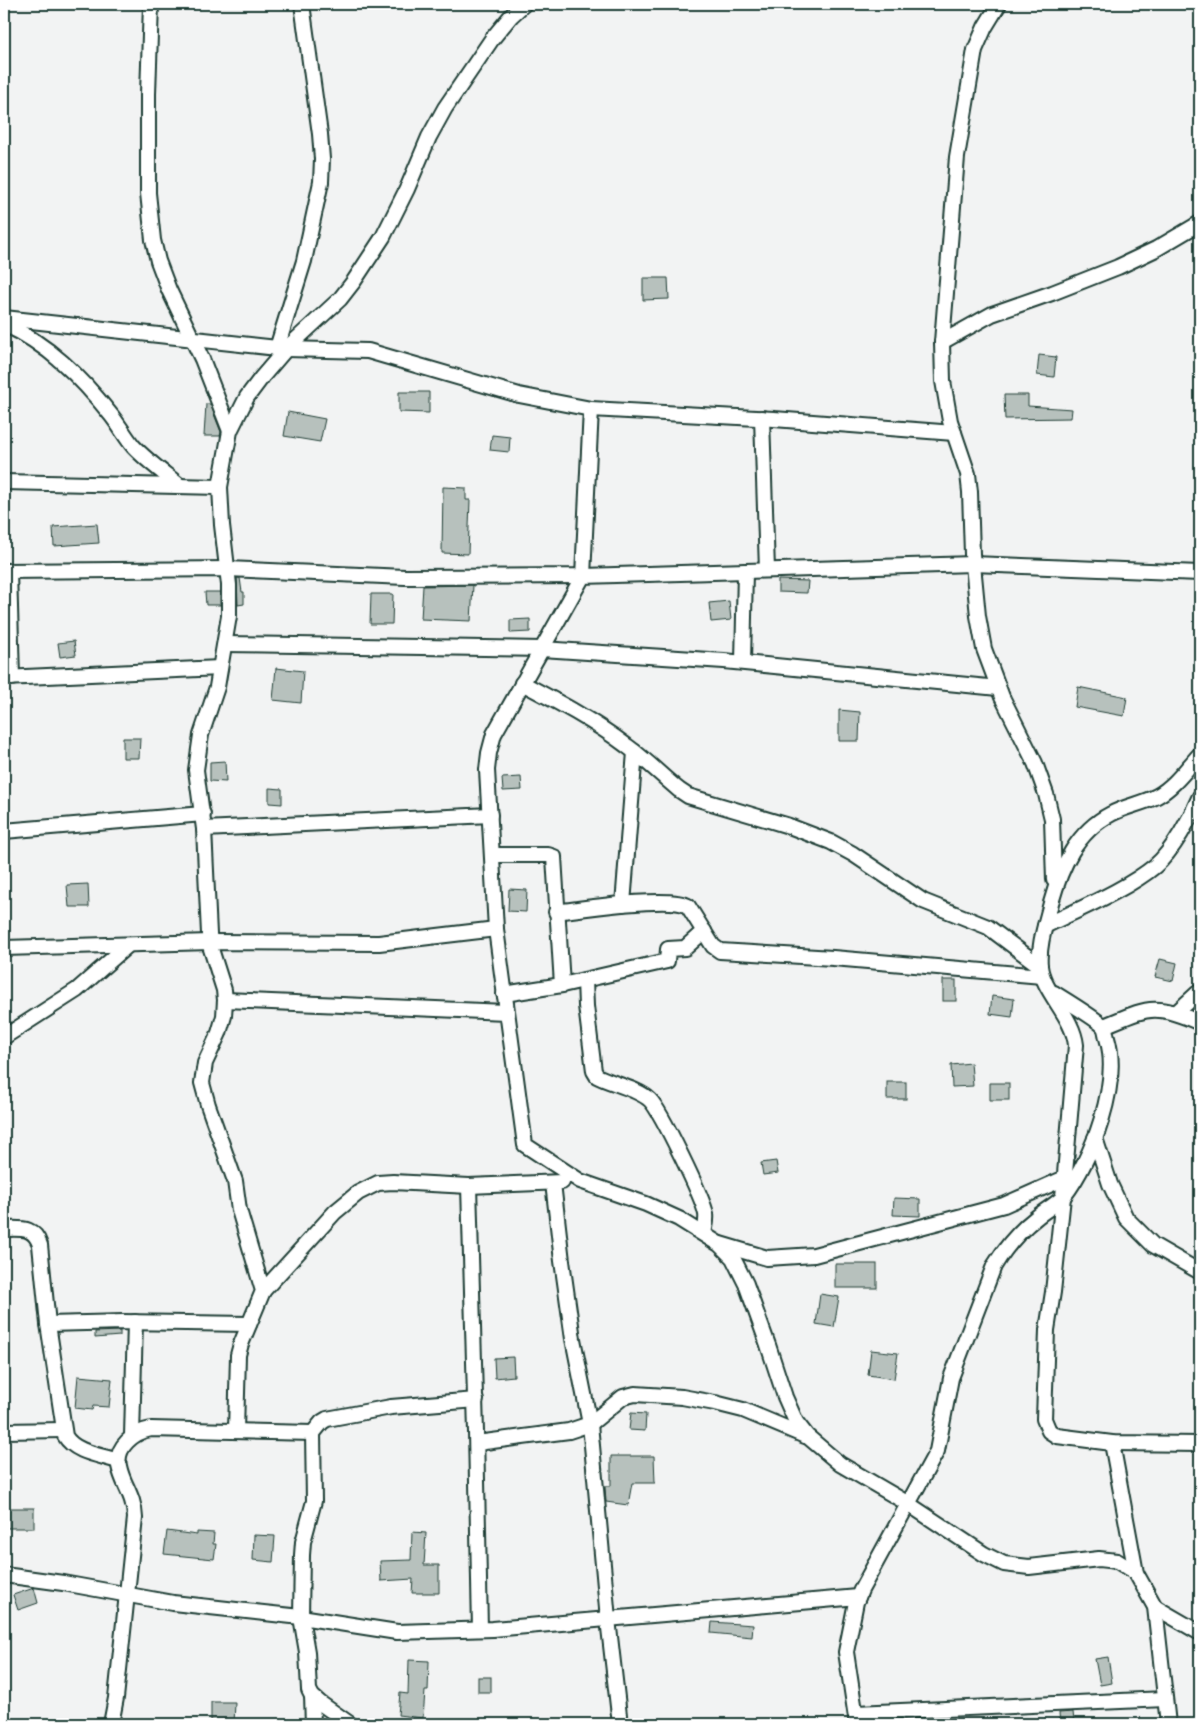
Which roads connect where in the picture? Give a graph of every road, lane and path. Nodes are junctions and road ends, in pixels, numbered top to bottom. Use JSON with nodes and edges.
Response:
{"nodes":[{"id":1,"x":151,"y":4,"type":"edge"},
{"id":2,"x":302,"y":4,"type":"edge"},
{"id":3,"x":524,"y":4,"type":"edge"},
{"id":4,"x":999,"y":4,"type":"edge"},
{"id":5,"x":1200,"y":223,"type":"edge"},
{"id":6,"x":4,"y":318,"type":"edge"},
{"id":7,"x":4,"y":324,"type":"edge"},
{"id":8,"x":192,"y":339,"type":"junction"},
{"id":9,"x":942,"y":342,"type":"junction"},
{"id":10,"x":282,"y":348,"type":"junction"},
{"id":11,"x":591,"y":409,"type":"junction"},
{"id":12,"x":762,"y":418,"type":"junction"},
{"id":13,"x":230,"y":431,"type":"junction"},
{"id":14,"x":954,"y":433,"type":"junction"},
{"id":15,"x":4,"y":482,"type":"edge"},
{"id":16,"x":180,"y":486,"type":"junction"},
{"id":17,"x":220,"y":487,"type":"junction"},
{"id":18,"x":973,"y":564,"type":"junction"},
{"id":19,"x":228,"y":569,"type":"junction"},
{"id":20,"x":767,"y":570,"type":"junction"},
{"id":21,"x":7,"y":571,"type":"edge"},
{"id":22,"x":745,"y":571,"type":"junction"},
{"id":23,"x":1200,"y":573,"type":"edge"},
{"id":24,"x":583,"y":576,"type":"junction"},
{"id":25,"x":225,"y":644,"type":"junction"},
{"id":26,"x":542,"y":649,"type":"junction"},
{"id":27,"x":743,"y":662,"type":"junction"},
{"id":28,"x":220,"y":668,"type":"junction"},
{"id":29,"x":8,"y":678,"type":"edge"},
{"id":30,"x":522,"y":683,"type":"junction"},
{"id":31,"x":998,"y":688,"type":"junction"},
{"id":32,"x":635,"y":752,"type":"junction"},
{"id":33,"x":1200,"y":754,"type":"edge"},
{"id":34,"x":1199,"y":803,"type":"edge"},
{"id":35,"x":203,"y":814,"type":"junction"},
{"id":36,"x":490,"y":814,"type":"junction"},
{"id":37,"x":204,"y":829,"type":"junction"},
{"id":38,"x":4,"y":831,"type":"edge"},
{"id":39,"x":492,"y":854,"type":"junction"},
{"id":40,"x":1054,"y":891,"type":"junction"},
{"id":41,"x":623,"y":904,"type":"junction"},
{"id":42,"x":556,"y":912,"type":"junction"},
{"id":43,"x":1045,"y":926,"type":"junction"},
{"id":44,"x":496,"y":929,"type":"junction"},
{"id":45,"x":704,"y":931,"type":"junction"},
{"id":46,"x":210,"y":942,"type":"junction"},
{"id":47,"x":127,"y":946,"type":"junction"},
{"id":48,"x":4,"y":948,"type":"edge"},
{"id":49,"x":1041,"y":971,"type":"junction"},
{"id":50,"x":585,"y":980,"type":"junction"},
{"id":51,"x":562,"y":985,"type":"junction"},
{"id":52,"x":1051,"y":991,"type":"junction"},
{"id":53,"x":1200,"y":991,"type":"edge"},
{"id":54,"x":504,"y":994,"type":"junction"},
{"id":55,"x":225,"y":1000,"type":"junction"},
{"id":56,"x":506,"y":1012,"type":"junction"},
{"id":57,"x":1177,"y":1012,"type":"junction"},
{"id":58,"x":1200,"y":1023,"type":"edge"},
{"id":59,"x":1104,"y":1026,"type":"junction"},
{"id":60,"x":4,"y":1037,"type":"edge"},
{"id":61,"x":1095,"y":1138,"type":"junction"},
{"id":62,"x":1065,"y":1178,"type":"junction"},
{"id":63,"x":580,"y":1181,"type":"junction"},
{"id":64,"x":553,"y":1183,"type":"junction"},
{"id":65,"x":469,"y":1186,"type":"junction"},
{"id":66,"x":1063,"y":1197,"type":"junction"},
{"id":67,"x":4,"y":1229,"type":"edge"},
{"id":68,"x":704,"y":1234,"type":"junction"},
{"id":69,"x":719,"y":1244,"type":"junction"},
{"id":70,"x":1200,"y":1272,"type":"edge"},
{"id":71,"x":263,"y":1292,"type":"junction"},
{"id":72,"x":135,"y":1322,"type":"junction"},
{"id":73,"x":48,"y":1324,"type":"junction"},
{"id":74,"x":249,"y":1324,"type":"junction"},
{"id":75,"x":476,"y":1400,"type":"junction"},
{"id":76,"x":590,"y":1424,"type":"junction"},
{"id":77,"x":63,"y":1430,"type":"junction"},
{"id":78,"x":4,"y":1431,"type":"edge"},
{"id":79,"x":236,"y":1431,"type":"junction"},
{"id":80,"x":313,"y":1433,"type":"junction"},
{"id":81,"x":132,"y":1436,"type":"junction"},
{"id":82,"x":807,"y":1436,"type":"junction"},
{"id":83,"x":1112,"y":1442,"type":"junction"},
{"id":84,"x":477,"y":1443,"type":"junction"},
{"id":85,"x":1200,"y":1444,"type":"edge"},
{"id":86,"x":118,"y":1461,"type":"junction"},
{"id":87,"x":908,"y":1503,"type":"junction"},
{"id":88,"x":1136,"y":1573,"type":"junction"},
{"id":89,"x":4,"y":1575,"type":"edge"},
{"id":90,"x":127,"y":1595,"type":"junction"},
{"id":91,"x":858,"y":1598,"type":"junction"},
{"id":92,"x":1156,"y":1607,"type":"junction"},
{"id":93,"x":301,"y":1617,"type":"junction"},
{"id":94,"x":608,"y":1619,"type":"junction"},
{"id":95,"x":480,"y":1629,"type":"junction"},
{"id":96,"x":1200,"y":1633,"type":"edge"},
{"id":97,"x":312,"y":1696,"type":"junction"},
{"id":98,"x":1164,"y":1699,"type":"junction"},
{"id":99,"x":856,"y":1719,"type":"edge"},
{"id":100,"x":111,"y":1724,"type":"edge"},
{"id":101,"x":312,"y":1724,"type":"edge"},
{"id":102,"x":350,"y":1724,"type":"edge"},
{"id":103,"x":620,"y":1724,"type":"edge"},
{"id":104,"x":1168,"y":1724,"type":"edge"}],
"edges":[{"from":1,"to":8,"type":"street"},
{"from":2,"to":10,"type":"street"},
{"from":3,"to":10,"type":"street"},
{"from":4,"to":9,"type":"street"},
{"from":5,"to":9,"type":"street"},
{"from":6,"to":8,"type":"street"},
{"from":7,"to":16,"type":"street"},
{"from":8,"to":10,"type":"street"},
{"from":8,"to":13,"type":"street"},
{"from":9,"to":14,"type":"street"},
{"from":10,"to":11,"type":"street"},
{"from":10,"to":13,"type":"street"},
{"from":11,"to":12,"type":"street"},
{"from":11,"to":24,"type":"street"},
{"from":12,"to":14,"type":"street"},
{"from":12,"to":20,"type":"street"},
{"from":13,"to":17,"type":"street"},
{"from":14,"to":18,"type":"street"},
{"from":15,"to":16,"type":"street"},
{"from":16,"to":17,"type":"street"},
{"from":17,"to":19,"type":"street"},
{"from":18,"to":20,"type":"street"},
{"from":18,"to":23,"type":"street"},
{"from":18,"to":31,"type":"street"},
{"from":19,"to":21,"type":"street"},
{"from":19,"to":24,"type":"street"},
{"from":19,"to":25,"type":"street"},
{"from":20,"to":22,"type":"street"},
{"from":21,"to":29,"type":"street"},
{"from":22,"to":24,"type":"street"},
{"from":22,"to":27,"type":"street"},
{"from":24,"to":26,"type":"street"},
{"from":25,"to":26,"type":"street"},
{"from":25,"to":28,"type":"street"},
{"from":26,"to":27,"type":"street"},
{"from":26,"to":30,"type":"street"},
{"from":27,"to":31,"type":"street"},
{"from":28,"to":29,"type":"street"},
{"from":28,"to":35,"type":"street"},
{"from":30,"to":32,"type":"street"},
{"from":30,"to":36,"type":"street"},
{"from":31,"to":40,"type":"street"},
{"from":32,"to":41,"type":"street"},
{"from":32,"to":49,"type":"street"},
{"from":33,"to":40,"type":"street"},
{"from":34,"to":43,"type":"street"},
{"from":35,"to":37,"type":"street"},
{"from":35,"to":38,"type":"street"},
{"from":36,"to":37,"type":"street"},
{"from":36,"to":39,"type":"street"},
{"from":37,"to":46,"type":"street"},
{"from":39,"to":42,"type":"street"},
{"from":39,"to":44,"type":"street"},
{"from":40,"to":43,"type":"street"},
{"from":41,"to":42,"type":"street"},
{"from":41,"to":45,"type":"street"},
{"from":42,"to":51,"type":"street"},
{"from":43,"to":49,"type":"street"},
{"from":44,"to":46,"type":"street"},
{"from":44,"to":54,"type":"street"},
{"from":45,"to":49,"type":"street"},
{"from":45,"to":50,"type":"street"},
{"from":46,"to":47,"type":"street"},
{"from":46,"to":55,"type":"street"},
{"from":47,"to":48,"type":"street"},
{"from":47,"to":60,"type":"street"},
{"from":49,"to":52,"type":"street"},
{"from":50,"to":51,"type":"street"},
{"from":50,"to":68,"type":"street"},
{"from":51,"to":54,"type":"street"},
{"from":52,"to":59,"type":"street"},
{"from":52,"to":62,"type":"street"},
{"from":53,"to":57,"type":"street"},
{"from":54,"to":56,"type":"street"},
{"from":55,"to":56,"type":"street"},
{"from":55,"to":71,"type":"street"},
{"from":56,"to":63,"type":"street"},
{"from":57,"to":58,"type":"street"},
{"from":57,"to":59,"type":"street"},
{"from":59,"to":61,"type":"street"},
{"from":61,"to":66,"type":"street"},
{"from":61,"to":70,"type":"street"},
{"from":62,"to":66,"type":"street"},
{"from":62,"to":69,"type":"street"},
{"from":63,"to":64,"type":"street"},
{"from":63,"to":68,"type":"street"},
{"from":64,"to":65,"type":"street"},
{"from":64,"to":76,"type":"street"},
{"from":65,"to":71,"type":"street"},
{"from":65,"to":75,"type":"street"},
{"from":66,"to":83,"type":"street"},
{"from":66,"to":87,"type":"street"},
{"from":67,"to":73,"type":"street"},
{"from":68,"to":69,"type":"street"},
{"from":69,"to":82,"type":"street"},
{"from":71,"to":74,"type":"street"},
{"from":72,"to":73,"type":"street"},
{"from":72,"to":74,"type":"street"},
{"from":72,"to":81,"type":"street"},
{"from":73,"to":77,"type":"street"},
{"from":74,"to":79,"type":"street"},
{"from":75,"to":80,"type":"street"},
{"from":75,"to":84,"type":"street"},
{"from":76,"to":82,"type":"street"},
{"from":76,"to":84,"type":"street"},
{"from":76,"to":94,"type":"street"},
{"from":77,"to":78,"type":"street"},
{"from":77,"to":86,"type":"street"},
{"from":79,"to":80,"type":"street"},
{"from":79,"to":81,"type":"street"},
{"from":80,"to":93,"type":"street"},
{"from":81,"to":86,"type":"street"},
{"from":82,"to":87,"type":"street"},
{"from":83,"to":85,"type":"street"},
{"from":83,"to":88,"type":"street"},
{"from":84,"to":95,"type":"street"},
{"from":86,"to":90,"type":"street"},
{"from":87,"to":88,"type":"street"},
{"from":87,"to":91,"type":"street"},
{"from":88,"to":92,"type":"street"},
{"from":89,"to":90,"type":"street"},
{"from":90,"to":93,"type":"street"},
{"from":90,"to":100,"type":"street"},
{"from":91,"to":94,"type":"street"},
{"from":91,"to":99,"type":"street"},
{"from":92,"to":96,"type":"street"},
{"from":92,"to":98,"type":"street"},
{"from":93,"to":95,"type":"street"},
{"from":93,"to":97,"type":"street"},
{"from":94,"to":95,"type":"street"},
{"from":94,"to":103,"type":"street"},
{"from":97,"to":101,"type":"street"},
{"from":97,"to":102,"type":"street"},
{"from":98,"to":99,"type":"street"},
{"from":98,"to":104,"type":"street"}]}
